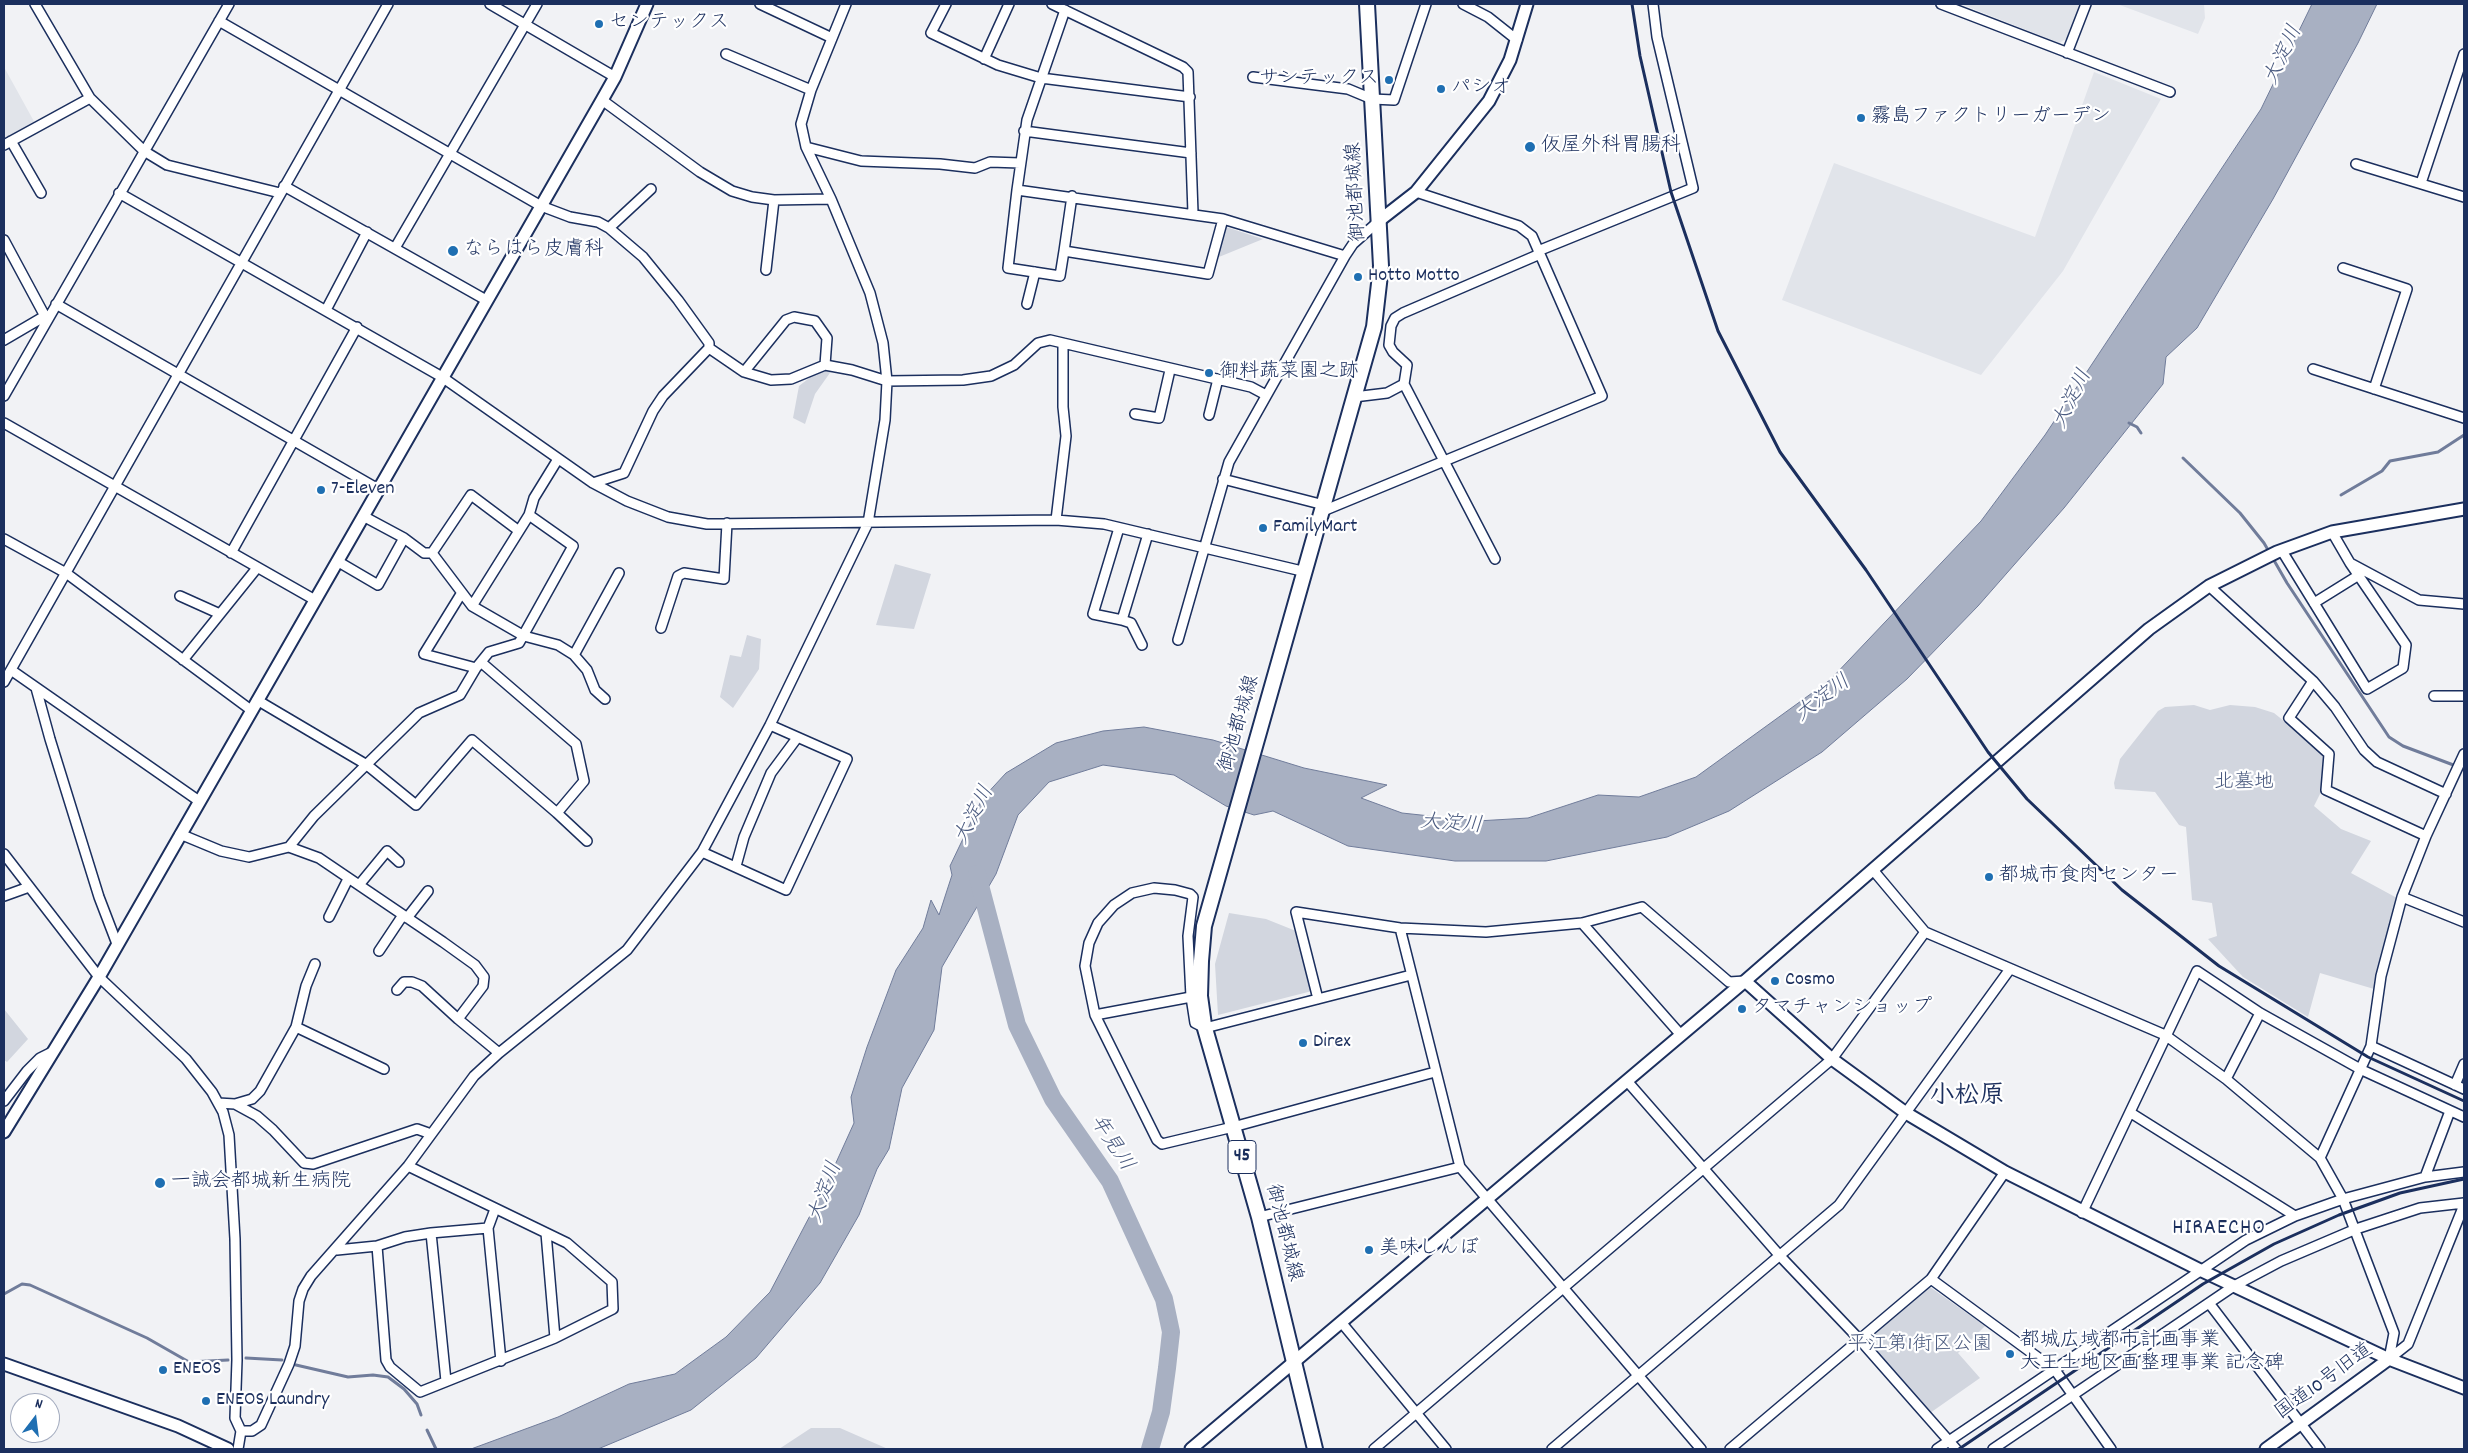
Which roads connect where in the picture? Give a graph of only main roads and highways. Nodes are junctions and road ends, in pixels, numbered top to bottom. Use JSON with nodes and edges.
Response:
{"nodes":[{"id":1,"x":1367,"y":4,"type":"edge"},
{"id":2,"x":1315,"y":1449,"type":"edge"}],
"edges":[{"from":1,"to":2,"type":"main road","name":"御池都城線","number":"45"}]}
